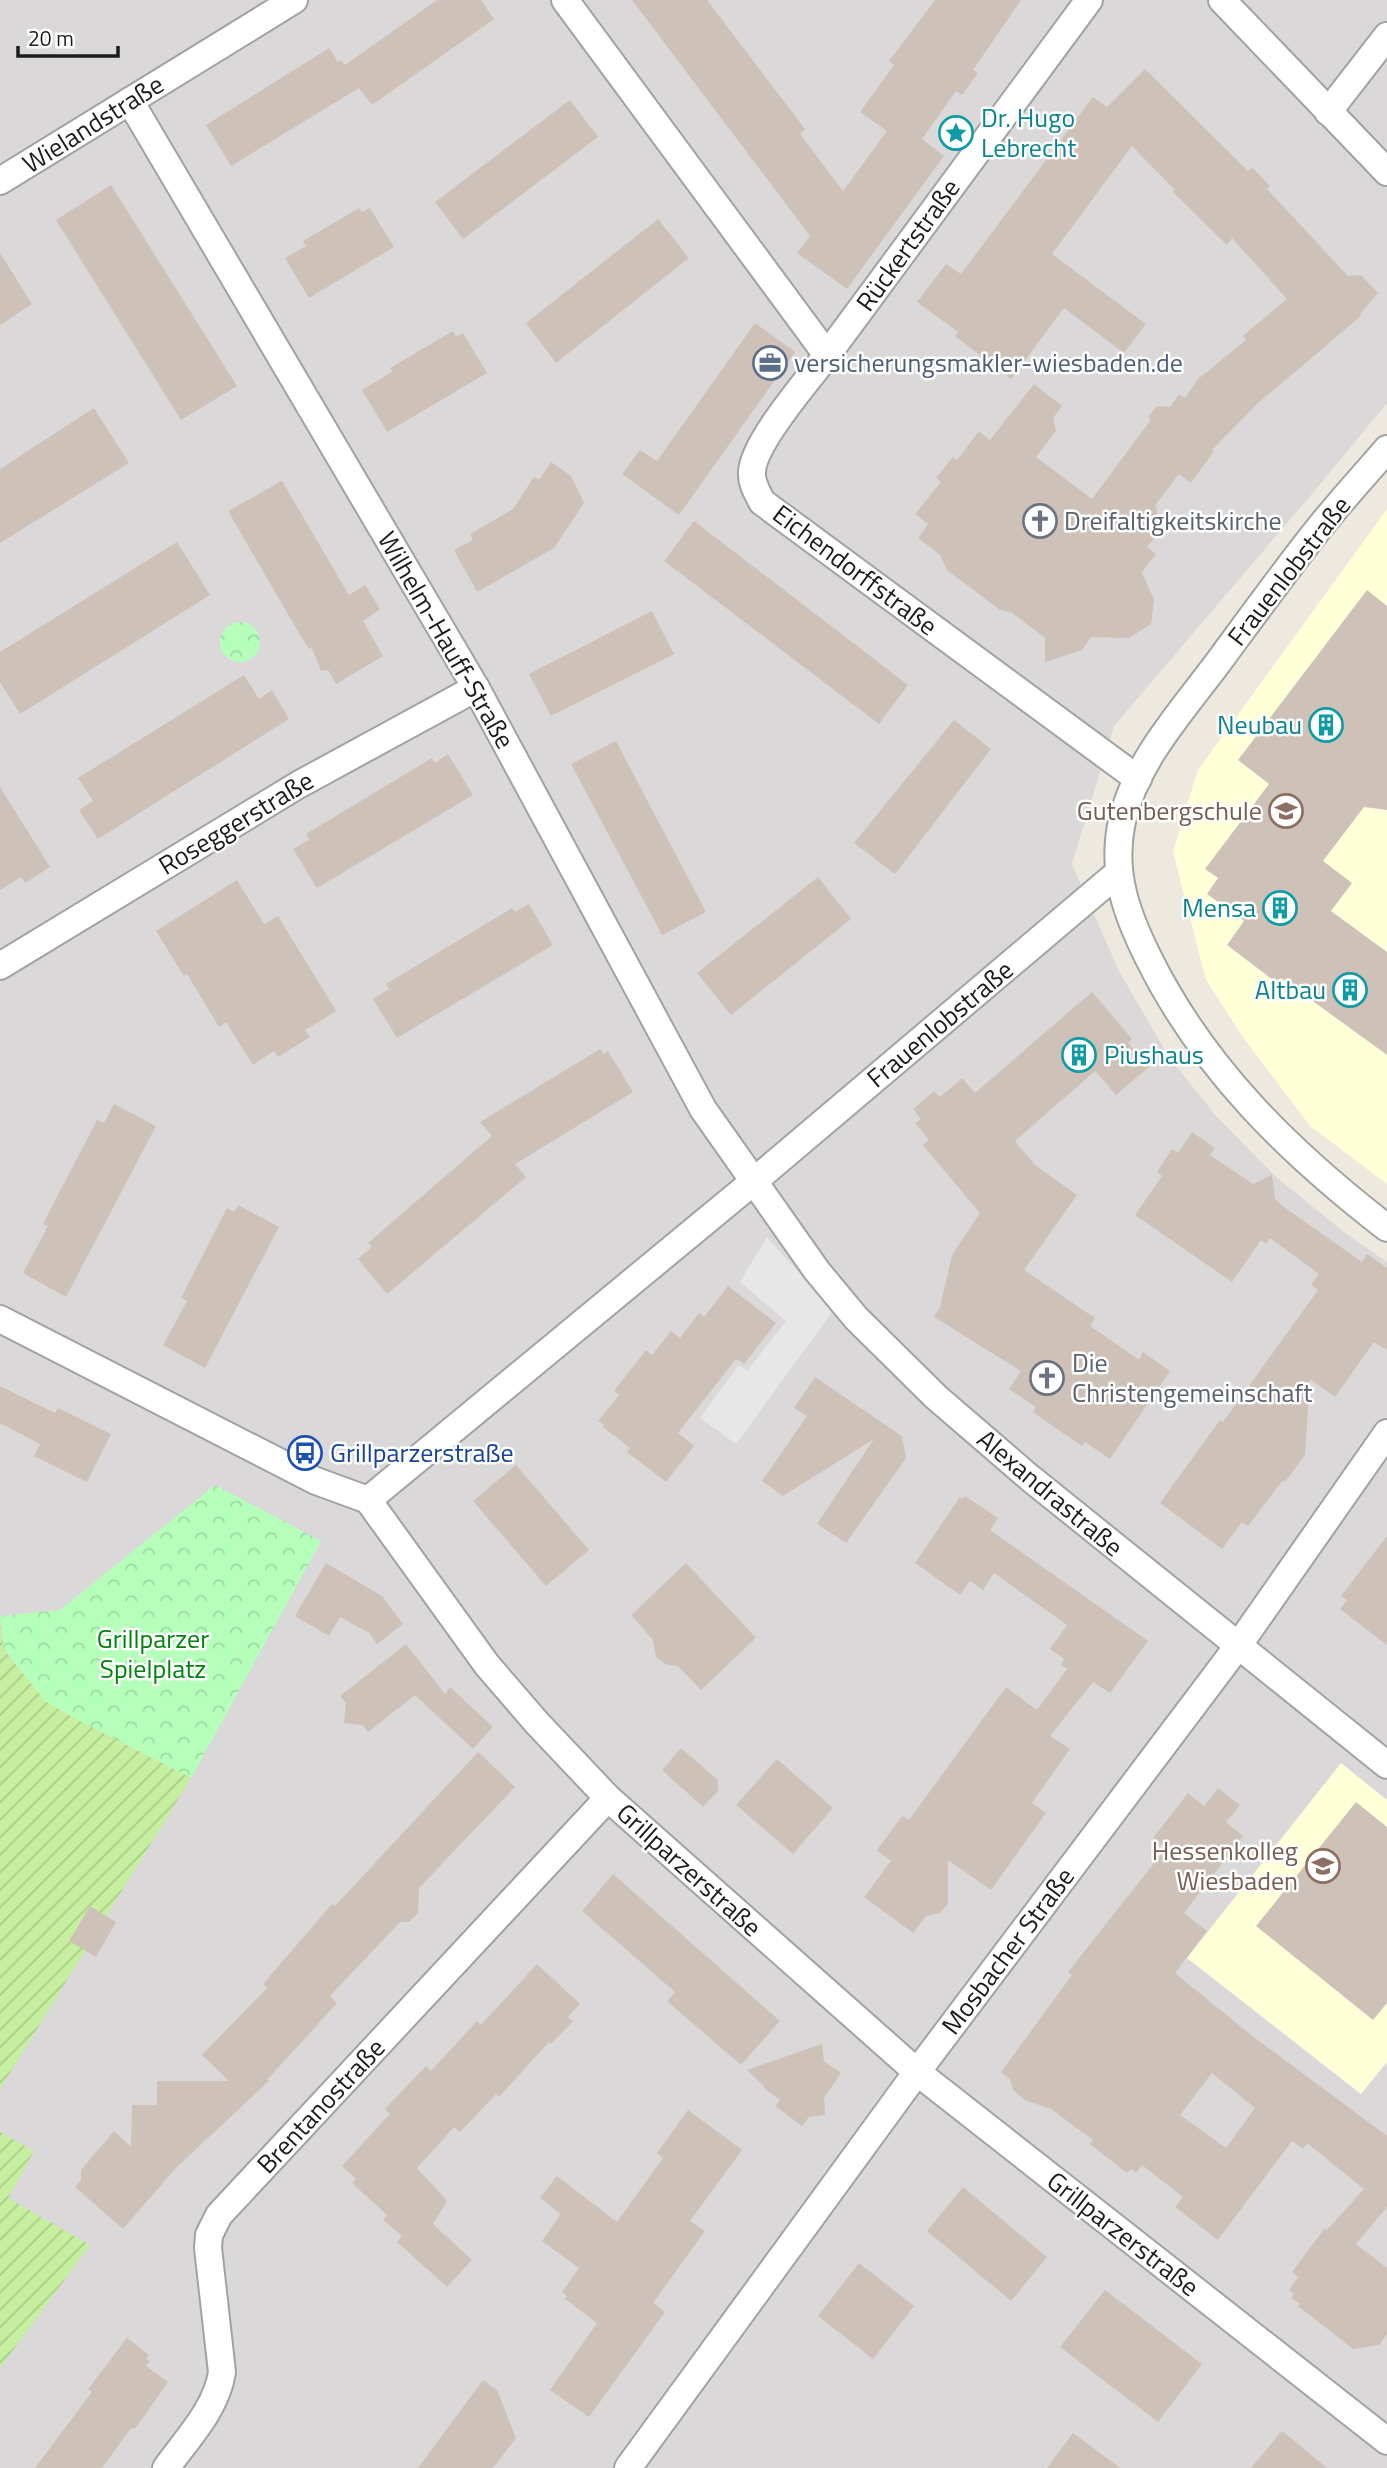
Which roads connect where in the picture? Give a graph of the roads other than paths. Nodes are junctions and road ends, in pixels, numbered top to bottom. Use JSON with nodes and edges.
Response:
{"nodes":[{"id":1,"x":294,"y":0,"type":"edge"},
{"id":2,"x":565,"y":0,"type":"edge"},
{"id":3,"x":1089,"y":0,"type":"edge"},
{"id":4,"x":1222,"y":0,"type":"edge"},
{"id":5,"x":1387,"y":36,"type":"edge"},
{"id":6,"x":130,"y":101,"type":"junction"},
{"id":7,"x":1328,"y":112,"type":"junction"},
{"id":8,"x":1387,"y":172,"type":"edge"},
{"id":9,"x":0,"y":181,"type":"edge"},
{"id":10,"x":827,"y":355,"type":"junction"},
{"id":11,"x":1387,"y":449,"type":"edge"},
{"id":12,"x":476,"y":688,"type":"junction"},
{"id":13,"x":1138,"y":779,"type":"junction"},
{"id":14,"x":1118,"y":873,"type":"junction"},
{"id":15,"x":0,"y":966,"type":"edge"},
{"id":16,"x":753,"y":1182,"type":"junction"},
{"id":17,"x":1387,"y":1228,"type":"edge"},
{"id":18,"x":0,"y":1319,"type":"edge"},
{"id":19,"x":1387,"y":1433,"type":"edge"},
{"id":20,"x":368,"y":1500,"type":"junction"},
{"id":21,"x":1238,"y":1646,"type":"junction"},
{"id":22,"x":1387,"y":1765,"type":"edge"},
{"id":23,"x":608,"y":1798,"type":"junction"},
{"id":24,"x":917,"y":2072,"type":"junction"},
{"id":25,"x":1387,"y":2441,"type":"edge"},
{"id":26,"x":166,"y":2468,"type":"edge"},
{"id":27,"x":628,"y":2468,"type":"edge"}],
"edges":[{"from":1,"to":6,"type":"street","name":"Wielandstraße"},
{"from":2,"to":10,"type":"street"},
{"from":3,"to":10,"type":"street","name":"Rückertstraße"},
{"from":4,"to":7,"type":"street"},
{"from":5,"to":7,"type":"street"},
{"from":6,"to":9,"type":"street","name":"Wielandstraße"},
{"from":6,"to":12,"type":"street","name":"Wilhelm-Hauff-Straße"},
{"from":7,"to":8,"type":"street"},
{"from":10,"to":13,"type":"street","name":"Eichendorffstraße"},
{"from":11,"to":13,"type":"street","name":"Frauenlobstraße"},
{"from":12,"to":15,"type":"street","name":"Roseggerstraße"},
{"from":12,"to":16,"type":"street","name":"Wilhelm-Hauff-Straße"},
{"from":13,"to":14,"type":"street","name":"Frauenlobstraße"},
{"from":14,"to":16,"type":"street","name":"Frauenlobstraße"},
{"from":14,"to":17,"type":"street"},
{"from":16,"to":20,"type":"street","name":"Frauenlobstraße"},
{"from":16,"to":21,"type":"street","name":"Alexandrastraße"},
{"from":18,"to":20,"type":"street"},
{"from":19,"to":21,"type":"street","name":"Mosbacher Straße"},
{"from":20,"to":23,"type":"street","name":"Grillparzerstraße"},
{"from":21,"to":22,"type":"street","name":"Alexandrastraße"},
{"from":21,"to":24,"type":"street","name":"Mosbacher Straße"},
{"from":23,"to":24,"type":"street","name":"Grillparzerstraße"},
{"from":23,"to":26,"type":"street","name":"Brentanostraße"},
{"from":24,"to":25,"type":"street","name":"Grillparzerstraße"},
{"from":24,"to":27,"type":"street","name":"Mosbacher Straße"}]}
